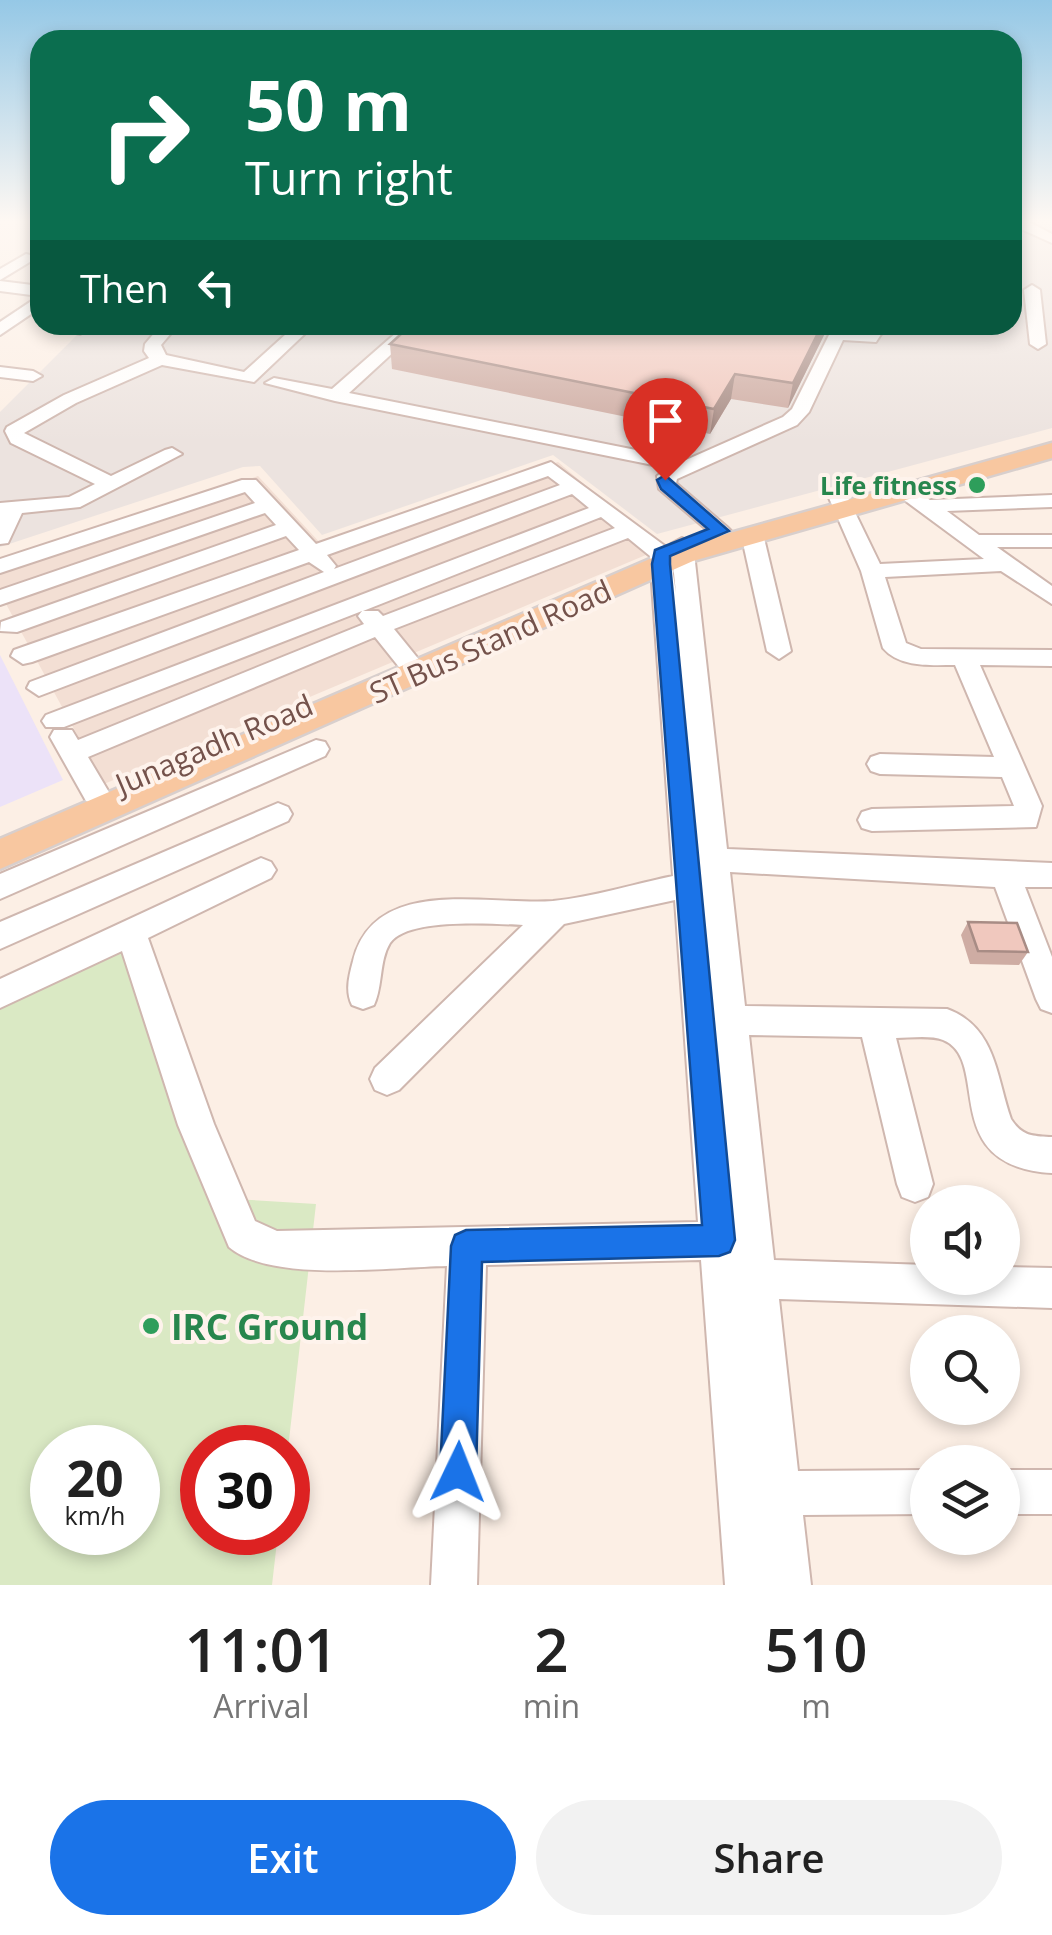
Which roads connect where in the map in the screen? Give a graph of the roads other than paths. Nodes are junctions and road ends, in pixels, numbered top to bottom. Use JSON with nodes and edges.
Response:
{"nodes":[{"id":1,"x":1033,"y":294,"type":"edge"},
{"id":2,"x":30,"y":306,"type":"edge"},
{"id":3,"x":4,"y":323,"type":"edge"},
{"id":4,"x":30,"y":324,"type":"edge"},
{"id":5,"x":1043,"y":330,"type":"edge"},
{"id":6,"x":161,"y":335,"type":"edge"},
{"id":7,"x":295,"y":335,"type":"edge"},
{"id":8,"x":405,"y":335,"type":"edge"},
{"id":9,"x":838,"y":335,"type":"edge"},
{"id":10,"x":160,"y":359,"type":"junction"},
{"id":11,"x":0,"y":372,"type":"edge"},
{"id":12,"x":33,"y":376,"type":"dead end"},
{"id":13,"x":274,"y":383,"type":"dead end"},
{"id":14,"x":335,"y":396,"type":"junction"},
{"id":15,"x":1052,"y":441,"type":"edge"},
{"id":16,"x":1052,"y":450,"type":"edge"},
{"id":17,"x":172,"y":454,"type":"dead end"},
{"id":18,"x":685,"y":466,"type":"junction"},
{"id":19,"x":114,"y":485,"type":"junction"},
{"id":20,"x":575,"y":486,"type":"junction"},
{"id":21,"x":909,"y":494,"type":"junction"},
{"id":22,"x":1052,"y":501,"type":"edge"},
{"id":23,"x":842,"y":504,"type":"junction"},
{"id":24,"x":268,"y":505,"type":"junction"},
{"id":25,"x":7,"y":509,"type":"edge"},
{"id":26,"x":604,"y":509,"type":"junction"},
{"id":27,"x":289,"y":528,"type":"junction"},
{"id":28,"x":630,"y":530,"type":"junction"},
{"id":29,"x":720,"y":531,"type":"junction"},
{"id":30,"x":752,"y":534,"type":"junction"},
{"id":31,"x":0,"y":538,"type":"edge"},
{"id":32,"x":974,"y":541,"type":"junction"},
{"id":33,"x":1049,"y":543,"type":"edge"},
{"id":34,"x":314,"y":554,"type":"junction"},
{"id":35,"x":672,"y":554,"type":"junction"},
{"id":36,"x":1006,"y":564,"type":"junction"},
{"id":37,"x":0,"y":566,"type":"edge"},
{"id":38,"x":872,"y":571,"type":"junction"},
{"id":39,"x":334,"y":577,"type":"junction"},
{"id":40,"x":1052,"y":597,"type":"edge"},
{"id":41,"x":0,"y":598,"type":"edge"},
{"id":42,"x":358,"y":604,"type":"junction"},
{"id":43,"x":4,"y":619,"type":"edge"},
{"id":44,"x":380,"y":626,"type":"junction"},
{"id":45,"x":780,"y":651,"type":"dead end"},
{"id":46,"x":23,"y":656,"type":"junction"},
{"id":47,"x":964,"y":658,"type":"junction"},
{"id":48,"x":1052,"y":658,"type":"edge"},
{"id":49,"x":408,"y":661,"type":"junction"},
{"id":50,"x":39,"y":688,"type":"junction"},
{"id":51,"x":55,"y":720,"type":"junction"},
{"id":52,"x":316,"y":749,"type":"dead end"},
{"id":53,"x":72,"y":754,"type":"junction"},
{"id":54,"x":880,"y":764,"type":"dead end"},
{"id":55,"x":1011,"y":767,"type":"junction"},
{"id":56,"x":96,"y":794,"type":"junction"},
{"id":57,"x":278,"y":814,"type":"dead end"},
{"id":58,"x":872,"y":820,"type":"dead end"},
{"id":59,"x":0,"y":834,"type":"edge"},
{"id":60,"x":0,"y":855,"type":"edge"},
{"id":61,"x":697,"y":868,"type":"junction"},
{"id":62,"x":260,"y":870,"type":"dead end"},
{"id":63,"x":1052,"y":875,"type":"edge"},
{"id":64,"x":1006,"y":876,"type":"junction"},
{"id":65,"x":0,"y":887,"type":"edge"},
{"id":66,"x":555,"y":913,"type":"junction"},
{"id":67,"x":130,"y":932,"type":"junction"},
{"id":68,"x":0,"y":936,"type":"edge"},
{"id":69,"x":0,"y":994,"type":"edge"},
{"id":70,"x":363,"y":995,"type":"dead end"},
{"id":71,"x":1052,"y":999,"type":"edge"},
{"id":72,"x":716,"y":1020,"type":"junction"},
{"id":73,"x":875,"y":1022,"type":"junction"},
{"id":74,"x":387,"y":1079,"type":"dead end"},
{"id":75,"x":1052,"y":1155,"type":"edge"},
{"id":76,"x":915,"y":1184,"type":"dead end"},
{"id":77,"x":736,"y":1240,"type":"junction"},
{"id":78,"x":466,"y":1246,"type":"junction"},
{"id":79,"x":758,"y":1279,"type":"junction"},
{"id":80,"x":1052,"y":1288,"type":"edge"},
{"id":81,"x":910,"y":1492,"type":"edge"},
{"id":82,"x":1020,"y":1492,"type":"edge"},
{"id":83,"x":1052,"y":1492,"type":"edge"},
{"id":84,"x":779,"y":1493,"type":"junction"},
{"id":85,"x":454,"y":1585,"type":"edge"},
{"id":86,"x":748,"y":1585,"type":"edge"},
{"id":87,"x":788,"y":1585,"type":"edge"}],
"edges":[{"from":1,"to":5,"type":"street"},
{"from":2,"to":3,"type":"street"},
{"from":3,"to":4,"type":"street"},
{"from":6,"to":10,"type":"street"},
{"from":7,"to":10,"type":"street"},
{"from":8,"to":14,"type":"street"},
{"from":9,"to":18,"type":"street"},
{"from":10,"to":19,"type":"street"},
{"from":11,"to":12,"type":"street"},
{"from":13,"to":14,"type":"street"},
{"from":14,"to":18,"type":"street"},
{"from":15,"to":21,"type":"main road"},
{"from":16,"to":21,"type":"main road","name":"ST Bus Stand Road"},
{"from":17,"to":19,"type":"street"},
{"from":18,"to":29,"type":"street"},
{"from":19,"to":25,"type":"street"},
{"from":20,"to":26,"type":"street"},
{"from":20,"to":34,"type":"street"},
{"from":20,"to":39,"type":"street"},
{"from":21,"to":22,"type":"street"},
{"from":21,"to":23,"type":"main road","name":"ST Bus Stand Road"},
{"from":21,"to":32,"type":"street"},
{"from":23,"to":29,"type":"main road","name":"Junagadh Road"},
{"from":23,"to":30,"type":"main road","name":"ST Bus Stand Road"},
{"from":23,"to":38,"type":"street"},
{"from":24,"to":27,"type":"street"},
{"from":24,"to":37,"type":"street"},
{"from":24,"to":41,"type":"street"},
{"from":25,"to":31,"type":"street"},
{"from":26,"to":28,"type":"street"},
{"from":26,"to":42,"type":"street"},
{"from":27,"to":34,"type":"street"},
{"from":27,"to":43,"type":"street"},
{"from":28,"to":35,"type":"street"},
{"from":28,"to":44,"type":"street"},
{"from":29,"to":35,"type":"main road","name":"Junagadh Road"},
{"from":30,"to":35,"type":"main road","name":"ST Bus Stand Road"},
{"from":30,"to":45,"type":"street"},
{"from":32,"to":33,"type":"street"},
{"from":32,"to":36,"type":"street"},
{"from":34,"to":39,"type":"street"},
{"from":34,"to":46,"type":"street"},
{"from":35,"to":49,"type":"main road","name":"Junagadh Road"},
{"from":35,"to":60,"type":"main road","name":"ST Bus Stand Road"},
{"from":35,"to":61,"type":"street"},
{"from":36,"to":38,"type":"street"},
{"from":36,"to":40,"type":"street"},
{"from":38,"to":47,"type":"street"},
{"from":39,"to":42,"type":"street"},
{"from":39,"to":50,"type":"street"},
{"from":42,"to":44,"type":"street"},
{"from":42,"to":51,"type":"street"},
{"from":43,"to":46,"type":"street"},
{"from":44,"to":49,"type":"street"},
{"from":44,"to":53,"type":"street"},
{"from":46,"to":50,"type":"street"},
{"from":47,"to":48,"type":"street"},
{"from":47,"to":55,"type":"street"},
{"from":49,"to":56,"type":"main road","name":"Junagadh Road"},
{"from":50,"to":51,"type":"street"},
{"from":51,"to":53,"type":"street"},
{"from":52,"to":65,"type":"street"},
{"from":53,"to":56,"type":"street"},
{"from":54,"to":55,"type":"street"},
{"from":55,"to":58,"type":"street"},
{"from":56,"to":59,"type":"main road","name":"Junagadh Road"},
{"from":57,"to":68,"type":"street"},
{"from":61,"to":64,"type":"street"},
{"from":61,"to":66,"type":"street"},
{"from":61,"to":72,"type":"street"},
{"from":62,"to":67,"type":"street"},
{"from":63,"to":64,"type":"street"},
{"from":64,"to":71,"type":"street"},
{"from":66,"to":70,"type":"street"},
{"from":66,"to":74,"type":"street"},
{"from":67,"to":69,"type":"street"},
{"from":67,"to":78,"type":"street"},
{"from":72,"to":73,"type":"street"},
{"from":72,"to":77,"type":"street"},
{"from":73,"to":75,"type":"street"},
{"from":73,"to":76,"type":"street"},
{"from":77,"to":78,"type":"street"},
{"from":77,"to":79,"type":"street"},
{"from":77,"to":86,"type":"street"},
{"from":78,"to":85,"type":"street"},
{"from":79,"to":80,"type":"street"},
{"from":79,"to":84,"type":"street"},
{"from":81,"to":84,"type":"street"},
{"from":82,"to":83,"type":"street"},
{"from":84,"to":87,"type":"street"}]}
